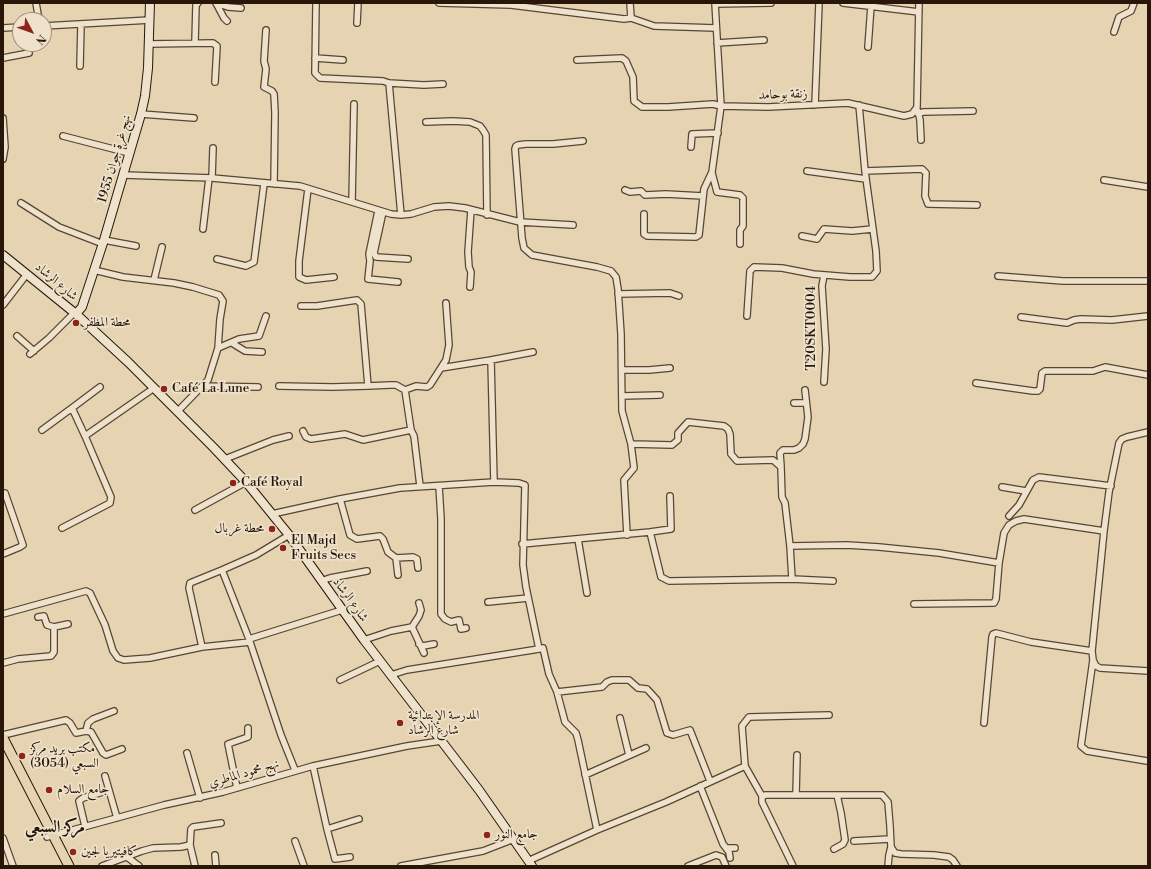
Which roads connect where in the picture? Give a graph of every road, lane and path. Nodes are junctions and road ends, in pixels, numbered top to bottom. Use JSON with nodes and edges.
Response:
{"nodes":[{"id":1,"x":150,"y":3,"type":"edge"},
{"id":2,"x":198,"y":3,"type":"edge"},
{"id":3,"x":216,"y":3,"type":"edge"},
{"id":4,"x":316,"y":3,"type":"edge"},
{"id":5,"x":358,"y":3,"type":"edge"},
{"id":6,"x":440,"y":3,"type":"edge"},
{"id":7,"x":630,"y":3,"type":"edge"},
{"id":8,"x":771,"y":3,"type":"edge"},
{"id":9,"x":819,"y":3,"type":"edge"},
{"id":10,"x":843,"y":3,"type":"edge"},
{"id":11,"x":918,"y":3,"type":"edge"},
{"id":12,"x":1134,"y":3,"type":"edge"},
{"id":13,"x":715,"y":4,"type":"edge"},
{"id":14,"x":532,"y":5,"type":"edge"},
{"id":15,"x":871,"y":6,"type":"junction"},
{"id":16,"x":241,"y":8,"type":"dead end"},
{"id":17,"x":918,"y":12,"type":"junction"},
{"id":18,"x":631,"y":18,"type":"junction"},
{"id":19,"x":150,"y":20,"type":"junction"},
{"id":20,"x":227,"y":20,"type":"dead end"},
{"id":21,"x":357,"y":23,"type":"dead end"},
{"id":22,"x":81,"y":24,"type":"junction"},
{"id":23,"x":52,"y":26,"type":"edge"},
{"id":24,"x":716,"y":28,"type":"junction"},
{"id":25,"x":266,"y":30,"type":"dead end"},
{"id":26,"x":1114,"y":32,"type":"dead end"},
{"id":27,"x":764,"y":40,"type":"dead end"},
{"id":28,"x":195,"y":42,"type":"junction"},
{"id":29,"x":717,"y":43,"type":"junction"},
{"id":30,"x":149,"y":44,"type":"junction"},
{"id":31,"x":868,"y":47,"type":"dead end"},
{"id":32,"x":29,"y":53,"type":"dead end"},
{"id":33,"x":3,"y":58,"type":"edge"},
{"id":34,"x":315,"y":58,"type":"junction"},
{"id":35,"x":343,"y":60,"type":"dead end"},
{"id":36,"x":577,"y":60,"type":"dead end"},
{"id":37,"x":80,"y":66,"type":"dead end"},
{"id":38,"x":216,"y":82,"type":"dead end"},
{"id":39,"x":389,"y":83,"type":"junction"},
{"id":40,"x":443,"y":84,"type":"dead end"},
{"id":41,"x":354,"y":104,"type":"dead end"},
{"id":42,"x":814,"y":105,"type":"junction"},
{"id":43,"x":859,"y":105,"type":"junction"},
{"id":44,"x":721,"y":106,"type":"junction"},
{"id":45,"x":973,"y":111,"type":"dead end"},
{"id":46,"x":141,"y":114,"type":"junction"},
{"id":47,"x":917,"y":114,"type":"junction"},
{"id":48,"x":3,"y":118,"type":"edge"},
{"id":49,"x":194,"y":118,"type":"dead end"},
{"id":50,"x":426,"y":122,"type":"dead end"},
{"id":51,"x":718,"y":133,"type":"junction"},
{"id":52,"x":63,"y":136,"type":"dead end"},
{"id":53,"x":921,"y":140,"type":"dead end"},
{"id":54,"x":583,"y":141,"type":"dead end"},
{"id":55,"x":691,"y":147,"type":"dead end"},
{"id":56,"x":213,"y":148,"type":"dead end"},
{"id":57,"x":129,"y":153,"type":"junction"},
{"id":58,"x":3,"y":159,"type":"edge"},
{"id":59,"x":807,"y":171,"type":"dead end"},
{"id":60,"x":865,"y":171,"type":"junction"},
{"id":61,"x":712,"y":172,"type":"junction"},
{"id":62,"x":124,"y":174,"type":"junction"},
{"id":63,"x":210,"y":178,"type":"junction"},
{"id":64,"x":866,"y":179,"type":"junction"},
{"id":65,"x":1104,"y":180,"type":"dead end"},
{"id":66,"x":264,"y":184,"type":"junction"},
{"id":67,"x":274,"y":184,"type":"junction"},
{"id":68,"x":1148,"y":187,"type":"edge"},
{"id":69,"x":308,"y":189,"type":"junction"},
{"id":70,"x":625,"y":190,"type":"dead end"},
{"id":71,"x":703,"y":196,"type":"junction"},
{"id":72,"x":352,"y":202,"type":"junction"},
{"id":73,"x":21,"y":203,"type":"dead end"},
{"id":74,"x":977,"y":205,"type":"dead end"},
{"id":75,"x":470,"y":210,"type":"junction"},
{"id":76,"x":381,"y":211,"type":"junction"},
{"id":77,"x":644,"y":214,"type":"dead end"},
{"id":78,"x":401,"y":215,"type":"junction"},
{"id":79,"x":487,"y":215,"type":"junction"},
{"id":80,"x":520,"y":222,"type":"junction"},
{"id":81,"x":573,"y":224,"type":"dead end"},
{"id":82,"x":203,"y":229,"type":"dead end"},
{"id":83,"x":872,"y":229,"type":"junction"},
{"id":84,"x":802,"y":236,"type":"dead end"},
{"id":85,"x":103,"y":242,"type":"junction"},
{"id":86,"x":740,"y":244,"type":"dead end"},
{"id":87,"x":136,"y":246,"type":"dead end"},
{"id":88,"x":162,"y":247,"type":"dead end"},
{"id":89,"x":3,"y":255,"type":"edge"},
{"id":90,"x":217,"y":259,"type":"dead end"},
{"id":91,"x":408,"y":259,"type":"dead end"},
{"id":92,"x":94,"y":270,"type":"junction"},
{"id":93,"x":27,"y":274,"type":"junction"},
{"id":94,"x":824,"y":275,"type":"junction"},
{"id":95,"x":998,"y":276,"type":"dead end"},
{"id":96,"x":334,"y":278,"type":"dead end"},
{"id":97,"x":154,"y":280,"type":"junction"},
{"id":98,"x":1148,"y":281,"type":"edge"},
{"id":99,"x":398,"y":282,"type":"dead end"},
{"id":100,"x":470,"y":287,"type":"dead end"},
{"id":101,"x":618,"y":294,"type":"junction"},
{"id":102,"x":679,"y":296,"type":"dead end"},
{"id":103,"x":446,"y":303,"type":"dead end"},
{"id":104,"x":3,"y":305,"type":"edge"},
{"id":105,"x":301,"y":306,"type":"dead end"},
{"id":106,"x":75,"y":314,"type":"junction"},
{"id":107,"x":266,"y":316,"type":"dead end"},
{"id":108,"x":747,"y":316,"type":"dead end"},
{"id":109,"x":1148,"y":316,"type":"edge"},
{"id":110,"x":1021,"y":317,"type":"dead end"},
{"id":111,"x":17,"y":336,"type":"dead end"},
{"id":112,"x":232,"y":343,"type":"junction"},
{"id":113,"x":218,"y":348,"type":"junction"},
{"id":114,"x":262,"y":352,"type":"dead end"},
{"id":115,"x":533,"y":352,"type":"dead end"},
{"id":116,"x":491,"y":360,"type":"junction"},
{"id":117,"x":441,"y":368,"type":"junction"},
{"id":118,"x":670,"y":368,"type":"dead end"},
{"id":119,"x":622,"y":370,"type":"junction"},
{"id":120,"x":1148,"y":375,"type":"edge"},
{"id":121,"x":824,"y":382,"type":"dead end"},
{"id":122,"x":976,"y":383,"type":"dead end"},
{"id":123,"x":203,"y":386,"type":"junction"},
{"id":124,"x":279,"y":386,"type":"dead end"},
{"id":125,"x":368,"y":386,"type":"junction"},
{"id":126,"x":100,"y":387,"type":"dead end"},
{"id":127,"x":258,"y":387,"type":"dead end"},
{"id":128,"x":154,"y":388,"type":"junction"},
{"id":129,"x":405,"y":390,"type":"junction"},
{"id":130,"x":805,"y":390,"type":"dead end"},
{"id":131,"x":660,"y":395,"type":"dead end"},
{"id":132,"x":622,"y":396,"type":"junction"},
{"id":133,"x":794,"y":403,"type":"dead end"},
{"id":134,"x":806,"y":403,"type":"junction"},
{"id":135,"x":72,"y":408,"type":"junction"},
{"id":136,"x":178,"y":411,"type":"junction"},
{"id":137,"x":42,"y":430,"type":"dead end"},
{"id":138,"x":411,"y":430,"type":"junction"},
{"id":139,"x":303,"y":431,"type":"dead end"},
{"id":140,"x":1148,"y":432,"type":"edge"},
{"id":141,"x":85,"y":436,"type":"junction"},
{"id":142,"x":289,"y":436,"type":"dead end"},
{"id":143,"x":631,"y":444,"type":"junction"},
{"id":144,"x":225,"y":460,"type":"junction"},
{"id":145,"x":781,"y":467,"type":"junction"},
{"id":146,"x":246,"y":482,"type":"junction"},
{"id":147,"x":494,"y":482,"type":"junction"},
{"id":148,"x":420,"y":486,"type":"junction"},
{"id":149,"x":439,"y":486,"type":"junction"},
{"id":150,"x":1111,"y":486,"type":"junction"},
{"id":151,"x":1002,"y":487,"type":"dead end"},
{"id":152,"x":1026,"y":491,"type":"junction"},
{"id":153,"x":5,"y":493,"type":"dead end"},
{"id":154,"x":670,"y":496,"type":"dead end"},
{"id":155,"x":340,"y":499,"type":"junction"},
{"id":156,"x":195,"y":510,"type":"dead end"},
{"id":157,"x":272,"y":514,"type":"junction"},
{"id":158,"x":1009,"y":516,"type":"dead end"},
{"id":159,"x":62,"y":528,"type":"dead end"},
{"id":160,"x":1104,"y":531,"type":"junction"},
{"id":161,"x":650,"y":532,"type":"junction"},
{"id":162,"x":289,"y":535,"type":"junction"},
{"id":163,"x":627,"y":535,"type":"junction"},
{"id":164,"x":578,"y":538,"type":"junction"},
{"id":165,"x":522,"y":544,"type":"junction"},
{"id":166,"x":790,"y":546,"type":"junction"},
{"id":167,"x":3,"y":554,"type":"edge"},
{"id":168,"x":396,"y":558,"type":"junction"},
{"id":169,"x":998,"y":563,"type":"junction"},
{"id":170,"x":418,"y":568,"type":"dead end"},
{"id":171,"x":222,"y":570,"type":"junction"},
{"id":172,"x":367,"y":571,"type":"dead end"},
{"id":173,"x":398,"y":575,"type":"dead end"},
{"id":174,"x":792,"y":579,"type":"junction"},
{"id":175,"x":321,"y":581,"type":"junction"},
{"id":176,"x":833,"y":581,"type":"dead end"},
{"id":177,"x":587,"y":593,"type":"dead end"},
{"id":178,"x":528,"y":598,"type":"junction"},
{"id":179,"x":488,"y":602,"type":"dead end"},
{"id":180,"x":419,"y":603,"type":"dead end"},
{"id":181,"x":914,"y":604,"type":"dead end"},
{"id":182,"x":342,"y":610,"type":"junction"},
{"id":183,"x":3,"y":614,"type":"edge"},
{"id":184,"x":38,"y":617,"type":"dead end"},
{"id":185,"x":68,"y":624,"type":"dead end"},
{"id":186,"x":54,"y":627,"type":"junction"},
{"id":187,"x":412,"y":627,"type":"junction"},
{"id":188,"x":466,"y":628,"type":"dead end"},
{"id":189,"x":249,"y":640,"type":"junction"},
{"id":190,"x":364,"y":640,"type":"junction"},
{"id":191,"x":419,"y":644,"type":"junction"},
{"id":192,"x":434,"y":644,"type":"dead end"},
{"id":193,"x":202,"y":648,"type":"junction"},
{"id":194,"x":539,"y":649,"type":"junction"},
{"id":195,"x":1092,"y":651,"type":"junction"},
{"id":196,"x":424,"y":652,"type":"dead end"},
{"id":197,"x":1093,"y":660,"type":"junction"},
{"id":198,"x":380,"y":661,"type":"junction"},
{"id":199,"x":3,"y":663,"type":"edge"},
{"id":200,"x":1148,"y":671,"type":"edge"},
{"id":201,"x":391,"y":675,"type":"junction"},
{"id":202,"x":340,"y":680,"type":"dead end"},
{"id":203,"x":556,"y":692,"type":"junction"},
{"id":204,"x":114,"y":711,"type":"dead end"},
{"id":205,"x":829,"y":715,"type":"dead end"},
{"id":206,"x":620,"y":718,"type":"dead end"},
{"id":207,"x":984,"y":723,"type":"dead end"},
{"id":208,"x":248,"y":728,"type":"dead end"},
{"id":209,"x":86,"y":731,"type":"junction"},
{"id":210,"x":3,"y":735,"type":"edge"},
{"id":211,"x":3,"y":738,"type":"edge"},
{"id":212,"x":442,"y":741,"type":"junction"},
{"id":213,"x":122,"y":748,"type":"dead end"},
{"id":214,"x":646,"y":748,"type":"dead end"},
{"id":215,"x":3,"y":750,"type":"edge"},
{"id":216,"x":188,"y":753,"type":"dead end"},
{"id":217,"x":797,"y":755,"type":"dead end"},
{"id":218,"x":629,"y":756,"type":"junction"},
{"id":219,"x":1147,"y":761,"type":"dead end"},
{"id":220,"x":312,"y":766,"type":"junction"},
{"id":221,"x":745,"y":766,"type":"junction"},
{"id":222,"x":295,"y":770,"type":"junction"},
{"id":223,"x":585,"y":775,"type":"junction"},
{"id":224,"x":105,"y":776,"type":"dead end"},
{"id":225,"x":710,"y":781,"type":"junction"},
{"id":226,"x":700,"y":786,"type":"junction"},
{"id":227,"x":237,"y":788,"type":"junction"},
{"id":228,"x":109,"y":792,"type":"junction"},
{"id":229,"x":796,"y":795,"type":"junction"},
{"id":230,"x":836,"y":795,"type":"junction"},
{"id":231,"x":762,"y":796,"type":"junction"},
{"id":232,"x":200,"y":798,"type":"junction"},
{"id":233,"x":117,"y":818,"type":"junction"},
{"id":234,"x":359,"y":819,"type":"dead end"},
{"id":235,"x":221,"y":823,"type":"dead end"},
{"id":236,"x":86,"y":826,"type":"junction"},
{"id":237,"x":327,"y":829,"type":"junction"},
{"id":238,"x":597,"y":830,"type":"junction"},
{"id":239,"x":50,"y":836,"type":"junction"},
{"id":240,"x":3,"y":838,"type":"edge"},
{"id":241,"x":890,"y":839,"type":"junction"},
{"id":242,"x":514,"y":840,"type":"junction"},
{"id":243,"x":295,"y":841,"type":"dead end"},
{"id":244,"x":854,"y":841,"type":"dead end"},
{"id":245,"x":190,"y":845,"type":"junction"},
{"id":246,"x":891,"y":847,"type":"junction"},
{"id":247,"x":726,"y":848,"type":"junction"},
{"id":248,"x":735,"y":848,"type":"dead end"},
{"id":249,"x":834,"y":849,"type":"dead end"},
{"id":250,"x":215,"y":855,"type":"dead end"},
{"id":251,"x":350,"y":856,"type":"dead end"},
{"id":252,"x":127,"y":857,"type":"junction"},
{"id":253,"x":730,"y":858,"type":"dead end"},
{"id":254,"x":530,"y":864,"type":"edge"},
{"id":255,"x":13,"y":866,"type":"edge"},
{"id":256,"x":63,"y":866,"type":"edge"},
{"id":257,"x":69,"y":866,"type":"edge"},
{"id":258,"x":102,"y":866,"type":"edge"},
{"id":259,"x":139,"y":866,"type":"edge"},
{"id":260,"x":195,"y":866,"type":"edge"},
{"id":261,"x":216,"y":866,"type":"edge"},
{"id":262,"x":304,"y":866,"type":"edge"},
{"id":263,"x":401,"y":866,"type":"edge"},
{"id":264,"x":688,"y":866,"type":"edge"},
{"id":265,"x":726,"y":866,"type":"edge"},
{"id":266,"x":792,"y":866,"type":"edge"},
{"id":267,"x":888,"y":866,"type":"edge"},
{"id":268,"x":957,"y":866,"type":"edge"}],
"edges":[{"from":1,"to":19,"type":"street","name":"نهج غرة جوان 1955"},
{"from":2,"to":28,"type":"street"},
{"from":3,"to":16,"type":"street"},
{"from":3,"to":20,"type":"street"},
{"from":4,"to":34,"type":"street"},
{"from":5,"to":21,"type":"street"},
{"from":6,"to":14,"type":"street"},
{"from":7,"to":18,"type":"street"},
{"from":8,"to":13,"type":"street"},
{"from":9,"to":42,"type":"street"},
{"from":10,"to":15,"type":"street"},
{"from":11,"to":17,"type":"street"},
{"from":12,"to":26,"type":"street"},
{"from":13,"to":24,"type":"street"},
{"from":14,"to":18,"type":"street"},
{"from":15,"to":17,"type":"street"},
{"from":15,"to":31,"type":"street"},
{"from":17,"to":47,"type":"street"},
{"from":18,"to":24,"type":"street"},
{"from":19,"to":22,"type":"street"},
{"from":19,"to":30,"type":"street","name":"نهج غرة جوان 1955"},
{"from":22,"to":23,"type":"street"},
{"from":22,"to":37,"type":"street"},
{"from":24,"to":29,"type":"street"},
{"from":25,"to":67,"type":"street"},
{"from":27,"to":29,"type":"street"},
{"from":28,"to":30,"type":"street"},
{"from":28,"to":38,"type":"street"},
{"from":29,"to":44,"type":"street"},
{"from":30,"to":46,"type":"street","name":"نهج غرة جوان 1955"},
{"from":32,"to":33,"type":"street"},
{"from":34,"to":35,"type":"street"},
{"from":34,"to":39,"type":"street"},
{"from":36,"to":44,"type":"street","name":"زنقة بوحامد"},
{"from":39,"to":40,"type":"street"},
{"from":39,"to":78,"type":"street"},
{"from":41,"to":72,"type":"street"},
{"from":42,"to":43,"type":"street","name":"زنقة بوحامد"},
{"from":42,"to":44,"type":"street","name":"زنقة بوحامد"},
{"from":43,"to":47,"type":"street","name":"زنقة بوحامد"},
{"from":43,"to":60,"type":"street"},
{"from":44,"to":51,"type":"street"},
{"from":45,"to":47,"type":"street","name":"زنقة بوحامد"},
{"from":46,"to":49,"type":"street"},
{"from":46,"to":57,"type":"street","name":"نهج غرة جوان 1955"},
{"from":47,"to":53,"type":"street"},
{"from":48,"to":58,"type":"street"},
{"from":50,"to":79,"type":"street"},
{"from":51,"to":55,"type":"street"},
{"from":51,"to":61,"type":"street"},
{"from":52,"to":57,"type":"street"},
{"from":54,"to":80,"type":"street"},
{"from":56,"to":63,"type":"street"},
{"from":57,"to":62,"type":"street","name":"نهج غرة جوان 1955"},
{"from":59,"to":64,"type":"street"},
{"from":60,"to":64,"type":"street"},
{"from":60,"to":74,"type":"street"},
{"from":61,"to":71,"type":"street"},
{"from":61,"to":86,"type":"street"},
{"from":62,"to":63,"type":"street"},
{"from":62,"to":85,"type":"street","name":"نهج غرة جوان 1955"},
{"from":63,"to":66,"type":"street"},
{"from":63,"to":82,"type":"street"},
{"from":64,"to":83,"type":"street"},
{"from":65,"to":68,"type":"street"},
{"from":66,"to":67,"type":"street"},
{"from":66,"to":90,"type":"street"},
{"from":67,"to":69,"type":"street"},
{"from":69,"to":72,"type":"street"},
{"from":69,"to":96,"type":"street"},
{"from":70,"to":71,"type":"street"},
{"from":71,"to":77,"type":"street"},
{"from":72,"to":76,"type":"street"},
{"from":73,"to":85,"type":"street"},
{"from":75,"to":78,"type":"street"},
{"from":75,"to":79,"type":"street"},
{"from":75,"to":100,"type":"street"},
{"from":76,"to":78,"type":"street"},
{"from":76,"to":91,"type":"street"},
{"from":76,"to":99,"type":"street"},
{"from":79,"to":80,"type":"street"},
{"from":80,"to":81,"type":"street"},
{"from":80,"to":101,"type":"street"},
{"from":83,"to":84,"type":"street"},
{"from":83,"to":94,"type":"street"},
{"from":85,"to":87,"type":"street"},
{"from":85,"to":92,"type":"street","name":"نهج غرة جوان 1955"},
{"from":88,"to":97,"type":"street"},
{"from":89,"to":93,"type":"street","name":"شارع الرشاد"},
{"from":92,"to":97,"type":"street"},
{"from":92,"to":106,"type":"street","name":"نهج غرة جوان 1955"},
{"from":93,"to":104,"type":"street"},
{"from":93,"to":106,"type":"street","name":"شارع الرشاد"},
{"from":94,"to":108,"type":"street"},
{"from":94,"to":121,"type":"street","name":"T20SKT0004"},
{"from":95,"to":98,"type":"street"},
{"from":97,"to":113,"type":"street"},
{"from":101,"to":102,"type":"street"},
{"from":101,"to":119,"type":"street"},
{"from":103,"to":117,"type":"street"},
{"from":105,"to":125,"type":"street"},
{"from":106,"to":111,"type":"street"},
{"from":106,"to":128,"type":"street","name":"شارع الرشاد"},
{"from":107,"to":112,"type":"street"},
{"from":109,"to":110,"type":"street"},
{"from":112,"to":113,"type":"street"},
{"from":112,"to":114,"type":"street"},
{"from":113,"to":123,"type":"street"},
{"from":115,"to":116,"type":"street"},
{"from":116,"to":117,"type":"street"},
{"from":116,"to":147,"type":"street"},
{"from":117,"to":129,"type":"street"},
{"from":118,"to":119,"type":"street"},
{"from":119,"to":132,"type":"street"},
{"from":120,"to":122,"type":"street"},
{"from":123,"to":127,"type":"street"},
{"from":123,"to":136,"type":"street"},
{"from":124,"to":125,"type":"street"},
{"from":125,"to":129,"type":"street"},
{"from":126,"to":135,"type":"street"},
{"from":128,"to":136,"type":"street","name":"شارع الرشاد"},
{"from":128,"to":141,"type":"street"},
{"from":129,"to":138,"type":"street"},
{"from":130,"to":134,"type":"street"},
{"from":131,"to":132,"type":"street"},
{"from":132,"to":143,"type":"street"},
{"from":133,"to":134,"type":"street"},
{"from":134,"to":145,"type":"street"},
{"from":135,"to":137,"type":"street"},
{"from":135,"to":141,"type":"street"},
{"from":136,"to":144,"type":"street","name":"شارع الرشاد"},
{"from":138,"to":139,"type":"street"},
{"from":138,"to":148,"type":"street"},
{"from":140,"to":150,"type":"street"},
{"from":141,"to":159,"type":"street"},
{"from":142,"to":144,"type":"street"},
{"from":143,"to":145,"type":"street"},
{"from":143,"to":163,"type":"street"},
{"from":144,"to":146,"type":"street","name":"شارع الرشاد"},
{"from":145,"to":166,"type":"street"},
{"from":146,"to":156,"type":"street"},
{"from":146,"to":157,"type":"street","name":"شارع الرشاد"},
{"from":147,"to":149,"type":"street"},
{"from":147,"to":165,"type":"street"},
{"from":148,"to":149,"type":"street"},
{"from":148,"to":155,"type":"street"},
{"from":149,"to":188,"type":"street"},
{"from":150,"to":152,"type":"street"},
{"from":150,"to":160,"type":"street"},
{"from":151,"to":152,"type":"street"},
{"from":152,"to":158,"type":"street"},
{"from":153,"to":167,"type":"street"},
{"from":154,"to":161,"type":"street"},
{"from":155,"to":157,"type":"street"},
{"from":155,"to":168,"type":"street"},
{"from":157,"to":162,"type":"street","name":"شارع الرشاد"},
{"from":160,"to":169,"type":"street"},
{"from":160,"to":195,"type":"street"},
{"from":161,"to":163,"type":"street"},
{"from":161,"to":174,"type":"street"},
{"from":162,"to":171,"type":"street"},
{"from":162,"to":175,"type":"street","name":"شارع الرشاد"},
{"from":163,"to":164,"type":"street"},
{"from":164,"to":165,"type":"street"},
{"from":164,"to":177,"type":"street"},
{"from":165,"to":178,"type":"street"},
{"from":166,"to":169,"type":"street"},
{"from":166,"to":174,"type":"street"},
{"from":168,"to":170,"type":"street"},
{"from":168,"to":173,"type":"street"},
{"from":169,"to":181,"type":"street"},
{"from":171,"to":189,"type":"street"},
{"from":171,"to":193,"type":"street"},
{"from":172,"to":175,"type":"street"},
{"from":174,"to":176,"type":"street"},
{"from":175,"to":182,"type":"street","name":"شارع الرشاد"},
{"from":178,"to":179,"type":"street"},
{"from":178,"to":194,"type":"street"},
{"from":180,"to":187,"type":"street"},
{"from":182,"to":189,"type":"street"},
{"from":182,"to":190,"type":"street","name":"شارع الرشاد"},
{"from":183,"to":193,"type":"street"},
{"from":184,"to":186,"type":"street"},
{"from":185,"to":186,"type":"street"},
{"from":186,"to":199,"type":"street"},
{"from":187,"to":190,"type":"street"},
{"from":187,"to":191,"type":"street"},
{"from":189,"to":193,"type":"street"},
{"from":189,"to":222,"type":"street"},
{"from":190,"to":198,"type":"street","name":"شارع الرشاد"},
{"from":191,"to":192,"type":"street"},
{"from":191,"to":196,"type":"street"},
{"from":194,"to":201,"type":"street"},
{"from":194,"to":203,"type":"street"},
{"from":195,"to":197,"type":"street"},
{"from":195,"to":207,"type":"street"},
{"from":197,"to":200,"type":"street"},
{"from":197,"to":219,"type":"street"},
{"from":198,"to":201,"type":"street","name":"شارع الرشاد"},
{"from":198,"to":202,"type":"street"},
{"from":201,"to":212,"type":"street","name":"شارع الرشاد"},
{"from":203,"to":223,"type":"street"},
{"from":203,"to":225,"type":"street"},
{"from":204,"to":209,"type":"street"},
{"from":205,"to":221,"type":"street"},
{"from":206,"to":218,"type":"street"},
{"from":208,"to":227,"type":"street"},
{"from":209,"to":210,"type":"street"},
{"from":209,"to":213,"type":"street"},
{"from":211,"to":239,"type":"main road"},
{"from":212,"to":220,"type":"street","name":"نهج محمود الماطري"},
{"from":212,"to":242,"type":"street","name":"شارع الرشاد"},
{"from":214,"to":218,"type":"street"},
{"from":215,"to":239,"type":"main road"},
{"from":216,"to":232,"type":"street"},
{"from":217,"to":229,"type":"street"},
{"from":218,"to":223,"type":"street"},
{"from":220,"to":222,"type":"street","name":"نهج محمود الماطري"},
{"from":220,"to":237,"type":"street"},
{"from":221,"to":225,"type":"street"},
{"from":221,"to":231,"type":"street"},
{"from":222,"to":227,"type":"street","name":"نهج محمود الماطري"},
{"from":223,"to":238,"type":"street"},
{"from":224,"to":228,"type":"street"},
{"from":225,"to":226,"type":"street"},
{"from":226,"to":238,"type":"street"},
{"from":226,"to":247,"type":"street"},
{"from":227,"to":232,"type":"street","name":"نهج محمود الماطري"},
{"from":228,"to":233,"type":"street"},
{"from":228,"to":236,"type":"street"},
{"from":229,"to":230,"type":"street"},
{"from":229,"to":231,"type":"street"},
{"from":230,"to":241,"type":"street"},
{"from":230,"to":249,"type":"street"},
{"from":231,"to":266,"type":"street"},
{"from":232,"to":233,"type":"street","name":"نهج محمود الماطري"},
{"from":233,"to":236,"type":"street","name":"نهج محمود الماطري"},
{"from":234,"to":237,"type":"street"},
{"from":235,"to":245,"type":"street"},
{"from":236,"to":239,"type":"street","name":"نهج محمود الماطري"},
{"from":237,"to":251,"type":"street"},
{"from":238,"to":254,"type":"street"},
{"from":239,"to":256,"type":"main road"},
{"from":239,"to":257,"type":"main road"},
{"from":240,"to":255,"type":"street"},
{"from":241,"to":244,"type":"street"},
{"from":241,"to":246,"type":"street"},
{"from":242,"to":254,"type":"street","name":"شارع الرشاد"},
{"from":242,"to":263,"type":"street"},
{"from":243,"to":262,"type":"street"},
{"from":245,"to":252,"type":"street"},
{"from":245,"to":260,"type":"street"},
{"from":246,"to":267,"type":"street"},
{"from":246,"to":268,"type":"street"},
{"from":247,"to":248,"type":"street"},
{"from":247,"to":253,"type":"street"},
{"from":250,"to":261,"type":"street"},
{"from":252,"to":258,"type":"street"},
{"from":252,"to":259,"type":"street"},
{"from":264,"to":265,"type":"street"}]}
